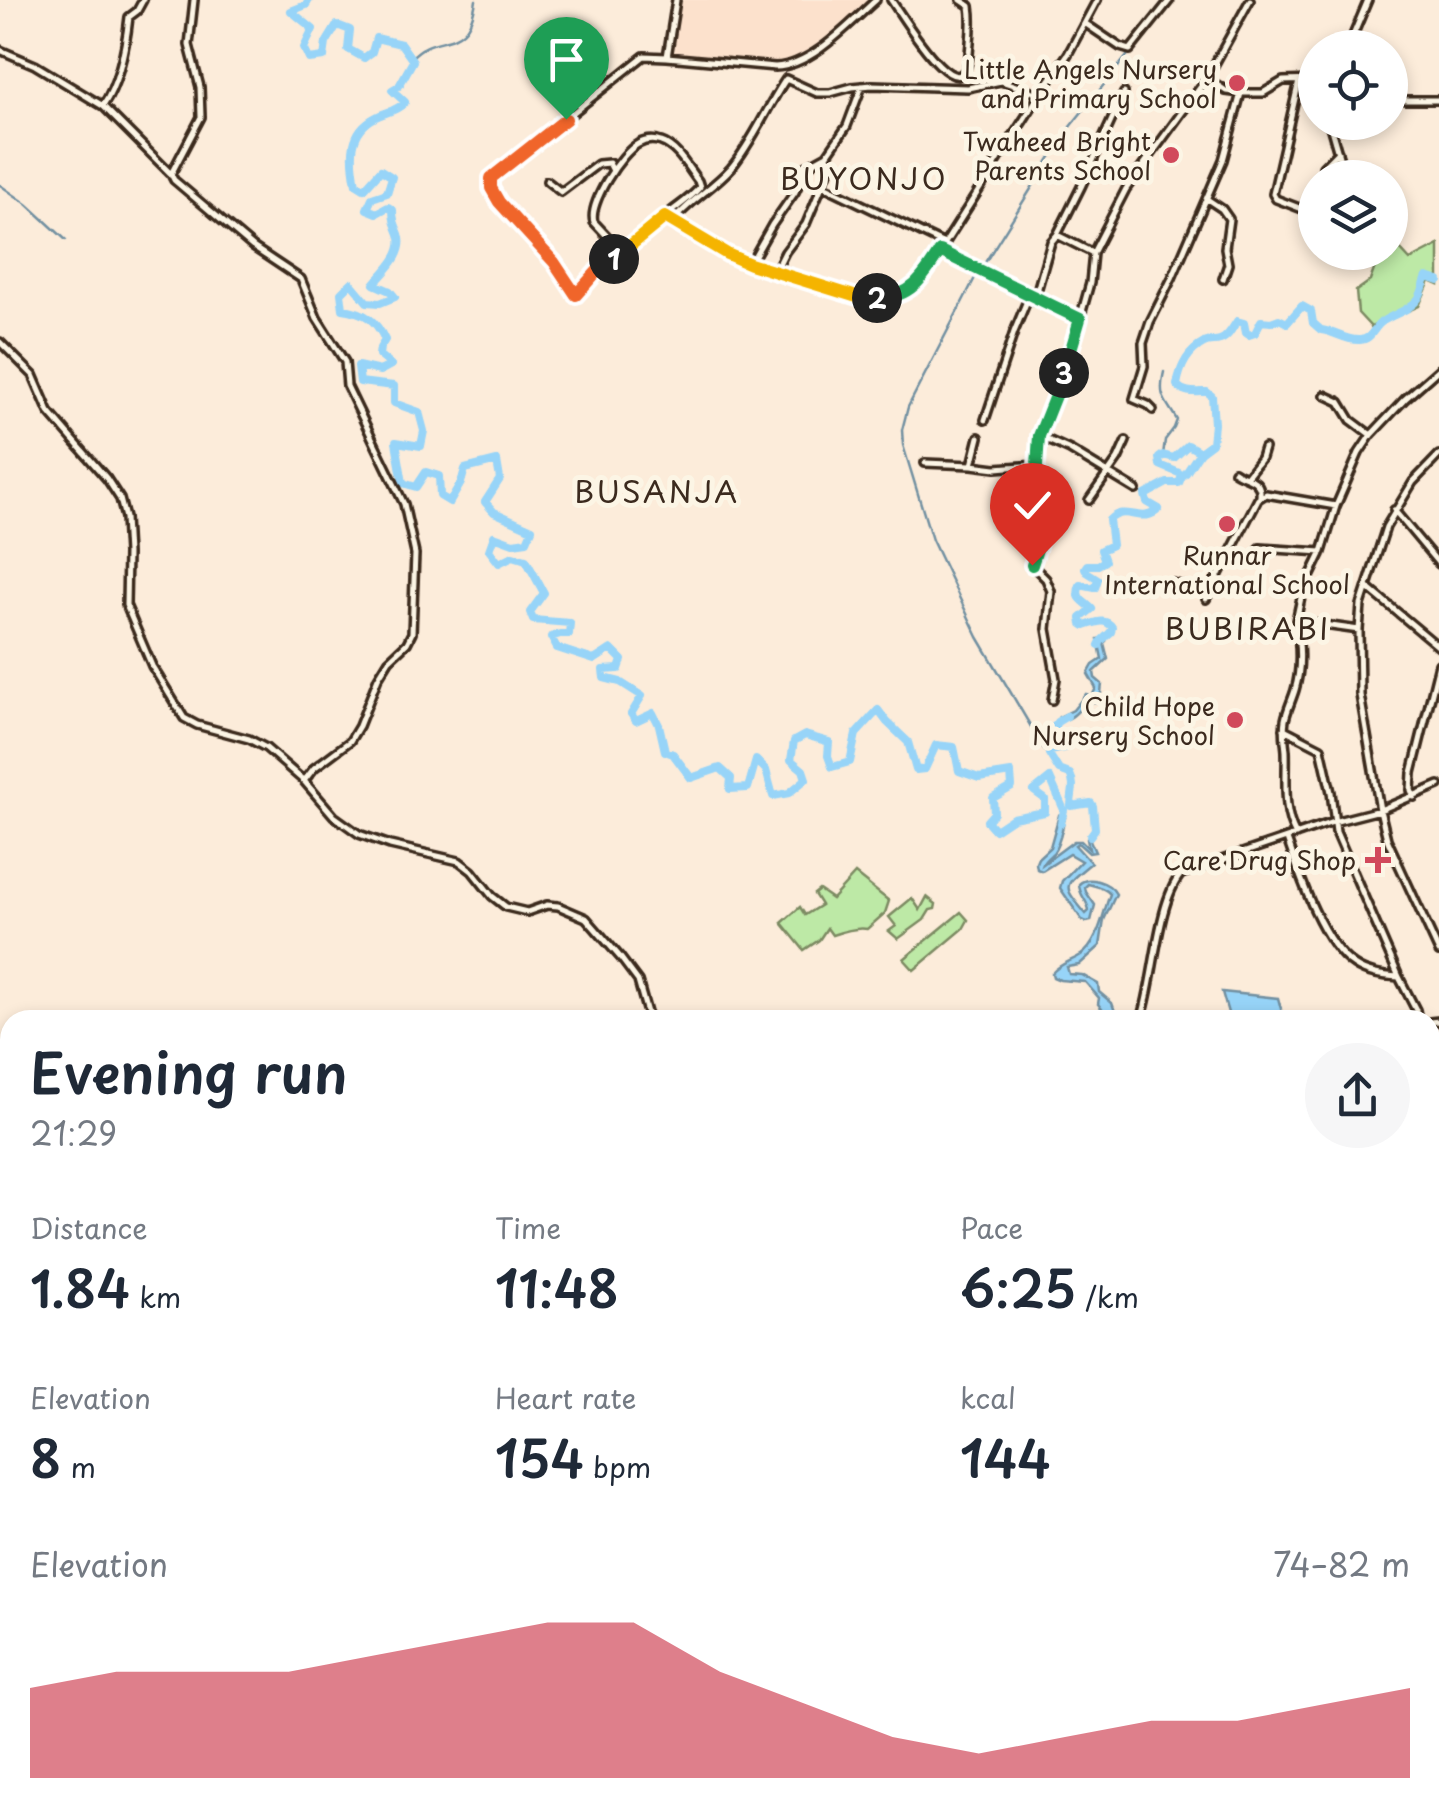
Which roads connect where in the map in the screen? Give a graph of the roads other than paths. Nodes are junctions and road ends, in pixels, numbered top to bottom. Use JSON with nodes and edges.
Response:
{"nodes":[{"id":1,"x":143,"y":0,"type":"edge"},
{"id":2,"x":194,"y":0,"type":"edge"},
{"id":3,"x":676,"y":0,"type":"edge"},
{"id":4,"x":876,"y":0,"type":"edge"},
{"id":5,"x":892,"y":0,"type":"edge"},
{"id":6,"x":961,"y":0,"type":"edge"},
{"id":7,"x":1097,"y":0,"type":"edge"},
{"id":8,"x":1170,"y":0,"type":"edge"},
{"id":9,"x":1250,"y":0,"type":"edge"},
{"id":10,"x":1368,"y":0,"type":"edge"},
{"id":11,"x":1086,"y":24,"type":"junction"},
{"id":12,"x":1355,"y":30,"type":"edge"},
{"id":13,"x":0,"y":50,"type":"edge"},
{"id":14,"x":667,"y":57,"type":"junction"},
{"id":15,"x":1207,"y":78,"type":"junction"},
{"id":16,"x":1298,"y":81,"type":"edge"},
{"id":17,"x":1298,"y":85,"type":"edge"},
{"id":18,"x":862,"y":86,"type":"junction"},
{"id":19,"x":1124,"y":93,"type":"dead end"},
{"id":20,"x":1040,"y":94,"type":"junction"},
{"id":21,"x":1240,"y":94,"type":"junction"},
{"id":22,"x":1408,"y":100,"type":"edge"},
{"id":23,"x":1439,"y":100,"type":"edge"},
{"id":24,"x":103,"y":106,"type":"junction"},
{"id":25,"x":1334,"y":140,"type":"edge"},
{"id":26,"x":1338,"y":152,"type":"junction"},
{"id":27,"x":828,"y":155,"type":"junction"},
{"id":28,"x":1329,"y":160,"type":"edge"},
{"id":29,"x":1340,"y":160,"type":"edge"},
{"id":30,"x":614,"y":171,"type":"junction"},
{"id":31,"x":171,"y":174,"type":"junction"},
{"id":32,"x":547,"y":181,"type":"dead end"},
{"id":33,"x":822,"y":185,"type":"junction"},
{"id":34,"x":1207,"y":199,"type":"junction"},
{"id":35,"x":1298,"y":207,"type":"edge"},
{"id":36,"x":665,"y":217,"type":"junction"},
{"id":37,"x":672,"y":222,"type":"junction"},
{"id":38,"x":1057,"y":235,"type":"junction"},
{"id":39,"x":944,"y":244,"type":"junction"},
{"id":40,"x":940,"y":251,"type":"junction"},
{"id":41,"x":622,"y":252,"type":"junction"},
{"id":42,"x":1093,"y":252,"type":"junction"},
{"id":43,"x":750,"y":264,"type":"junction"},
{"id":44,"x":775,"y":272,"type":"junction"},
{"id":45,"x":1223,"y":280,"type":"dead end"},
{"id":46,"x":1032,"y":297,"type":"junction"},
{"id":47,"x":1080,"y":319,"type":"junction"},
{"id":48,"x":0,"y":342,"type":"edge"},
{"id":49,"x":1439,"y":369,"type":"edge"},
{"id":50,"x":1325,"y":395,"type":"dead end"},
{"id":51,"x":1153,"y":410,"type":"dead end"},
{"id":52,"x":985,"y":420,"type":"dead end"},
{"id":53,"x":1371,"y":435,"type":"junction"},
{"id":54,"x":1039,"y":436,"type":"junction"},
{"id":55,"x":979,"y":437,"type":"dead end"},
{"id":56,"x":1126,"y":441,"type":"dead end"},
{"id":57,"x":1264,"y":448,"type":"dead end"},
{"id":58,"x":1438,"y":459,"type":"edge"},
{"id":59,"x":925,"y":463,"type":"dead end"},
{"id":60,"x":1037,"y":464,"type":"junction"},
{"id":61,"x":972,"y":465,"type":"junction"},
{"id":62,"x":1234,"y":471,"type":"dead end"},
{"id":63,"x":1107,"y":474,"type":"junction"},
{"id":64,"x":1247,"y":476,"type":"junction"},
{"id":65,"x":1136,"y":490,"type":"dead end"},
{"id":66,"x":1258,"y":499,"type":"junction"},
{"id":67,"x":1089,"y":500,"type":"dead end"},
{"id":68,"x":1336,"y":506,"type":"junction"},
{"id":69,"x":1394,"y":510,"type":"junction"},
{"id":70,"x":1260,"y":548,"type":"dead end"},
{"id":71,"x":1322,"y":552,"type":"junction"},
{"id":72,"x":1439,"y":564,"type":"edge"},
{"id":73,"x":1166,"y":584,"type":"dead end"},
{"id":74,"x":1366,"y":587,"type":"junction"},
{"id":75,"x":1210,"y":592,"type":"junction"},
{"id":76,"x":1206,"y":599,"type":"dead end"},
{"id":77,"x":1296,"y":621,"type":"junction"},
{"id":78,"x":1359,"y":630,"type":"junction"},
{"id":79,"x":1439,"y":648,"type":"edge"},
{"id":80,"x":1439,"y":664,"type":"edge"},
{"id":81,"x":1052,"y":700,"type":"dead end"},
{"id":82,"x":1284,"y":729,"type":"junction"},
{"id":83,"x":304,"y":781,"type":"junction"},
{"id":84,"x":1439,"y":785,"type":"edge"},
{"id":85,"x":1414,"y":796,"type":"junction"},
{"id":86,"x":1380,"y":810,"type":"junction"},
{"id":87,"x":1333,"y":822,"type":"junction"},
{"id":88,"x":1296,"y":835,"type":"junction"},
{"id":89,"x":1287,"y":839,"type":"junction"},
{"id":90,"x":1439,"y":932,"type":"edge"},
{"id":91,"x":1433,"y":939,"type":"junction"},
{"id":92,"x":1439,"y":952,"type":"edge"},
{"id":93,"x":1400,"y":977,"type":"junction"},
{"id":94,"x":646,"y":1010,"type":"edge"},
{"id":95,"x":1144,"y":1010,"type":"edge"},
{"id":96,"x":1416,"y":1010,"type":"edge"}],
"edges":[{"from":1,"to":24,"type":"street"},
{"from":2,"to":31,"type":"street"},
{"from":3,"to":14,"type":"street"},
{"from":4,"to":14,"type":"street"},
{"from":5,"to":6,"type":"street"},
{"from":7,"to":11,"type":"street"},
{"from":8,"to":11,"type":"street"},
{"from":9,"to":15,"type":"street"},
{"from":10,"to":12,"type":"street"},
{"from":11,"to":20,"type":"street"},
{"from":13,"to":24,"type":"street"},
{"from":14,"to":41,"type":"street"},
{"from":15,"to":21,"type":"street"},
{"from":15,"to":42,"type":"street"},
{"from":16,"to":21,"type":"street"},
{"from":17,"to":35,"type":"street"},
{"from":18,"to":20,"type":"street"},
{"from":18,"to":27,"type":"street"},
{"from":18,"to":37,"type":"street"},
{"from":19,"to":38,"type":"street"},
{"from":20,"to":39,"type":"street"},
{"from":21,"to":34,"type":"street"},
{"from":22,"to":23,"type":"street"},
{"from":24,"to":31,"type":"street"},
{"from":25,"to":26,"type":"street"},
{"from":26,"to":28,"type":"street"},
{"from":26,"to":29,"type":"street"},
{"from":27,"to":33,"type":"street"},
{"from":27,"to":43,"type":"street"},
{"from":30,"to":32,"type":"street"},
{"from":30,"to":36,"type":"street"},
{"from":30,"to":41,"type":"street"},
{"from":31,"to":83,"type":"street"},
{"from":33,"to":39,"type":"street"},
{"from":33,"to":44,"type":"street"},
{"from":34,"to":45,"type":"street"},
{"from":34,"to":51,"type":"street"},
{"from":36,"to":37,"type":"street"},
{"from":36,"to":41,"type":"street"},
{"from":37,"to":43,"type":"street"},
{"from":38,"to":42,"type":"street"},
{"from":38,"to":46,"type":"street"},
{"from":39,"to":40,"type":"street"},
{"from":40,"to":44,"type":"street"},
{"from":40,"to":46,"type":"street"},
{"from":42,"to":47,"type":"street"},
{"from":43,"to":44,"type":"street"},
{"from":46,"to":47,"type":"street"},
{"from":46,"to":52,"type":"street"},
{"from":47,"to":54,"type":"street"},
{"from":48,"to":83,"type":"street"},
{"from":49,"to":53,"type":"street"},
{"from":50,"to":53,"type":"street"},
{"from":53,"to":68,"type":"street"},
{"from":54,"to":60,"type":"street"},
{"from":54,"to":63,"type":"street"},
{"from":55,"to":61,"type":"street"},
{"from":56,"to":63,"type":"street"},
{"from":57,"to":64,"type":"street"},
{"from":58,"to":69,"type":"street"},
{"from":59,"to":61,"type":"street"},
{"from":60,"to":61,"type":"street"},
{"from":60,"to":81,"type":"street"},
{"from":62,"to":64,"type":"street"},
{"from":63,"to":65,"type":"street"},
{"from":63,"to":67,"type":"street"},
{"from":64,"to":66,"type":"street"},
{"from":66,"to":68,"type":"street"},
{"from":66,"to":75,"type":"street"},
{"from":68,"to":71,"type":"street"},
{"from":69,"to":72,"type":"street"},
{"from":69,"to":74,"type":"street"},
{"from":70,"to":71,"type":"street"},
{"from":71,"to":77,"type":"street"},
{"from":73,"to":75,"type":"street"},
{"from":74,"to":78,"type":"street"},
{"from":74,"to":79,"type":"street"},
{"from":75,"to":76,"type":"street"},
{"from":77,"to":78,"type":"street"},
{"from":77,"to":82,"type":"street"},
{"from":78,"to":86,"type":"street"},
{"from":80,"to":85,"type":"street"},
{"from":82,"to":87,"type":"street"},
{"from":82,"to":88,"type":"street"},
{"from":83,"to":94,"type":"street"},
{"from":84,"to":85,"type":"street"},
{"from":85,"to":86,"type":"street"},
{"from":86,"to":87,"type":"street"},
{"from":86,"to":91,"type":"street"},
{"from":87,"to":88,"type":"street"},
{"from":87,"to":93,"type":"street"},
{"from":88,"to":89,"type":"street"},
{"from":89,"to":93,"type":"street"},
{"from":89,"to":95,"type":"street"},
{"from":90,"to":91,"type":"street"},
{"from":91,"to":92,"type":"street"},
{"from":93,"to":96,"type":"street"}]}
